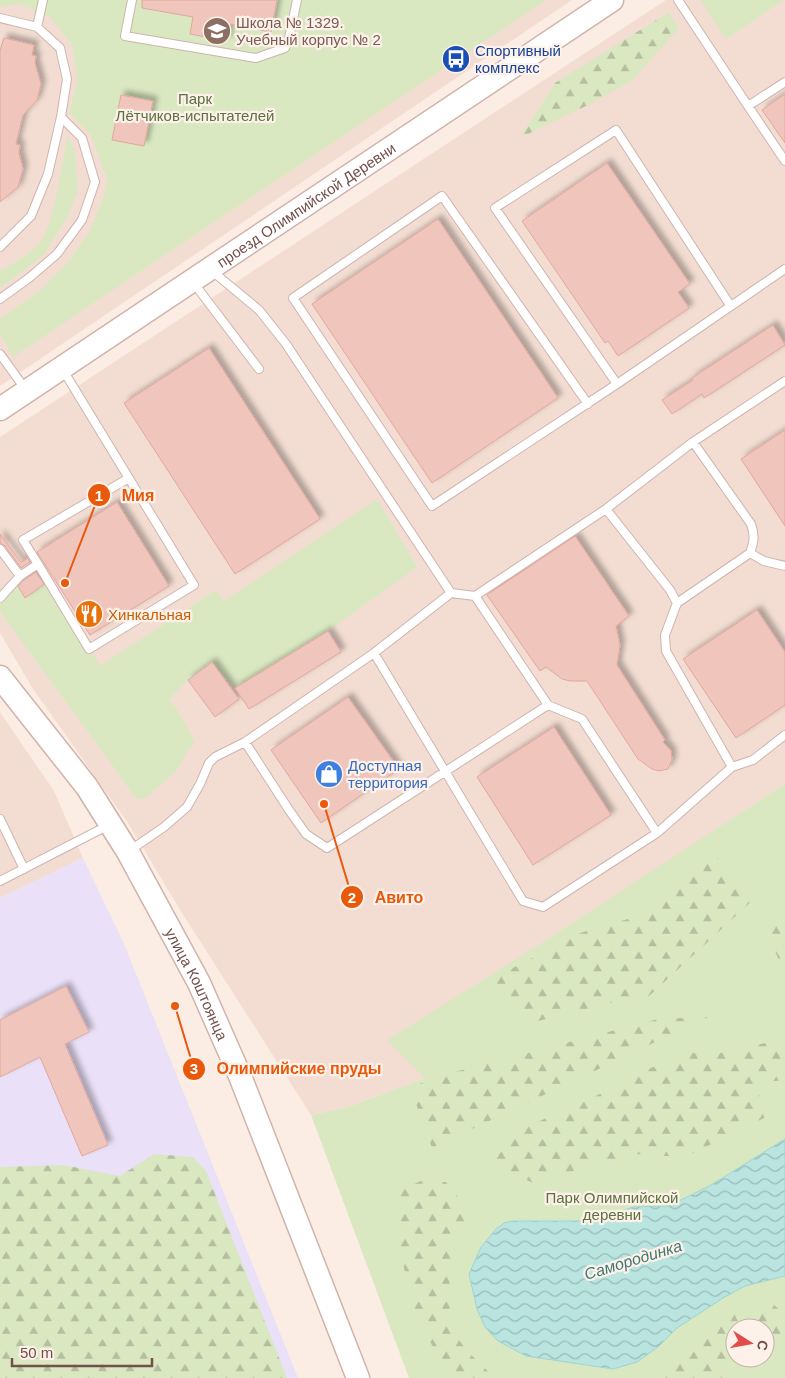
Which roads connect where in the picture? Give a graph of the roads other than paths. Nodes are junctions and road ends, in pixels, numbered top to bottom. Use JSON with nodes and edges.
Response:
{"nodes":[{"id":1,"x":43,"y":0,"type":"edge"},
{"id":2,"x":132,"y":0,"type":"edge"},
{"id":3,"x":297,"y":0,"type":"edge"},
{"id":4,"x":612,"y":0,"type":"edge"},
{"id":5,"x":678,"y":0,"type":"edge"},
{"id":6,"x":0,"y":18,"type":"edge"},
{"id":7,"x":37,"y":27,"type":"junction"},
{"id":8,"x":785,"y":82,"type":"edge"},
{"id":9,"x":748,"y":106,"type":"junction"},
{"id":10,"x":61,"y":117,"type":"junction"},
{"id":11,"x":785,"y":161,"type":"edge"},
{"id":12,"x":0,"y":247,"type":"edge"},
{"id":13,"x":785,"y":269,"type":"edge"},
{"id":14,"x":200,"y":274,"type":"junction"},
{"id":15,"x":0,"y":299,"type":"edge"},
{"id":16,"x":730,"y":305,"type":"junction"},
{"id":17,"x":0,"y":354,"type":"edge"},
{"id":18,"x":62,"y":367,"type":"junction"},
{"id":19,"x":260,"y":369,"type":"dead end"},
{"id":20,"x":785,"y":381,"type":"edge"},
{"id":21,"x":617,"y":384,"type":"junction"},
{"id":22,"x":27,"y":391,"type":"junction"},
{"id":23,"x":588,"y":404,"type":"junction"},
{"id":24,"x":0,"y":409,"type":"edge"},
{"id":25,"x":693,"y":442,"type":"junction"},
{"id":26,"x":129,"y":478,"type":"junction"},
{"id":27,"x":606,"y":509,"type":"junction"},
{"id":28,"x":0,"y":549,"type":"edge"},
{"id":29,"x":750,"y":553,"type":"junction"},
{"id":30,"x":38,"y":564,"type":"junction"},
{"id":31,"x":785,"y":566,"type":"edge"},
{"id":32,"x":20,"y":576,"type":"junction"},
{"id":33,"x":451,"y":593,"type":"junction"},
{"id":34,"x":476,"y":596,"type":"junction"},
{"id":35,"x":0,"y":598,"type":"edge"},
{"id":36,"x":677,"y":603,"type":"junction"},
{"id":37,"x":374,"y":653,"type":"junction"},
{"id":38,"x":0,"y":677,"type":"edge"},
{"id":39,"x":548,"y":705,"type":"junction"},
{"id":40,"x":785,"y":735,"type":"edge"},
{"id":41,"x":245,"y":742,"type":"junction"},
{"id":42,"x":732,"y":767,"type":"junction"},
{"id":43,"x":445,"y":771,"type":"junction"},
{"id":44,"x":0,"y":819,"type":"edge"},
{"id":45,"x":110,"y":824,"type":"junction"},
{"id":46,"x":657,"y":833,"type":"junction"},
{"id":47,"x":128,"y":852,"type":"junction"},
{"id":48,"x":24,"y":869,"type":"junction"},
{"id":49,"x":0,"y":881,"type":"edge"},
{"id":50,"x":358,"y":1378,"type":"edge"}],
"edges":[{"from":1,"to":7,"type":"lane"},
{"from":2,"to":3,"type":"lane"},
{"from":4,"to":14,"type":"street","name":"проезд Олимпийской Деревни"},
{"from":5,"to":9,"type":"lane"},
{"from":6,"to":7,"type":"lane"},
{"from":7,"to":10,"type":"lane"},
{"from":8,"to":9,"type":"lane"},
{"from":9,"to":11,"type":"lane"},
{"from":10,"to":12,"type":"lane"},
{"from":10,"to":15,"type":"lane"},
{"from":13,"to":16,"type":"lane"},
{"from":14,"to":18,"type":"street","name":"проезд Олимпийской Деревни"},
{"from":14,"to":19,"type":"lane"},
{"from":14,"to":33,"type":"lane"},
{"from":16,"to":21,"type":"lane"},
{"from":16,"to":21,"type":"lane"},
{"from":17,"to":22,"type":"lane"},
{"from":18,"to":22,"type":"street","name":"проезд Олимпийской Деревни"},
{"from":18,"to":26,"type":"lane"},
{"from":20,"to":25,"type":"lane"},
{"from":21,"to":23,"type":"lane"},
{"from":22,"to":24,"type":"street","name":"проезд Олимпийской Деревни"},
{"from":23,"to":23,"type":"lane"},
{"from":25,"to":27,"type":"lane"},
{"from":25,"to":29,"type":"lane"},
{"from":26,"to":30,"type":"lane"},
{"from":26,"to":30,"type":"lane"},
{"from":27,"to":34,"type":"lane"},
{"from":27,"to":36,"type":"lane"},
{"from":28,"to":32,"type":"lane"},
{"from":29,"to":31,"type":"lane"},
{"from":29,"to":36,"type":"lane"},
{"from":30,"to":32,"type":"lane"},
{"from":32,"to":35,"type":"lane"},
{"from":33,"to":34,"type":"lane"},
{"from":33,"to":37,"type":"lane"},
{"from":34,"to":39,"type":"lane"},
{"from":36,"to":42,"type":"lane"},
{"from":37,"to":41,"type":"lane"},
{"from":37,"to":43,"type":"lane"},
{"from":38,"to":45,"type":"street","name":"улица Коштоянца"},
{"from":39,"to":43,"type":"lane"},
{"from":39,"to":46,"type":"lane"},
{"from":40,"to":42,"type":"lane"},
{"from":41,"to":43,"type":"lane"},
{"from":41,"to":47,"type":"lane"},
{"from":42,"to":46,"type":"lane"},
{"from":43,"to":46,"type":"lane"},
{"from":44,"to":48,"type":"lane"},
{"from":45,"to":47,"type":"street","name":"улица Коштоянца"},
{"from":45,"to":48,"type":"lane"},
{"from":47,"to":50,"type":"street","name":"улица Коштоянца"},
{"from":48,"to":49,"type":"lane"}]}
